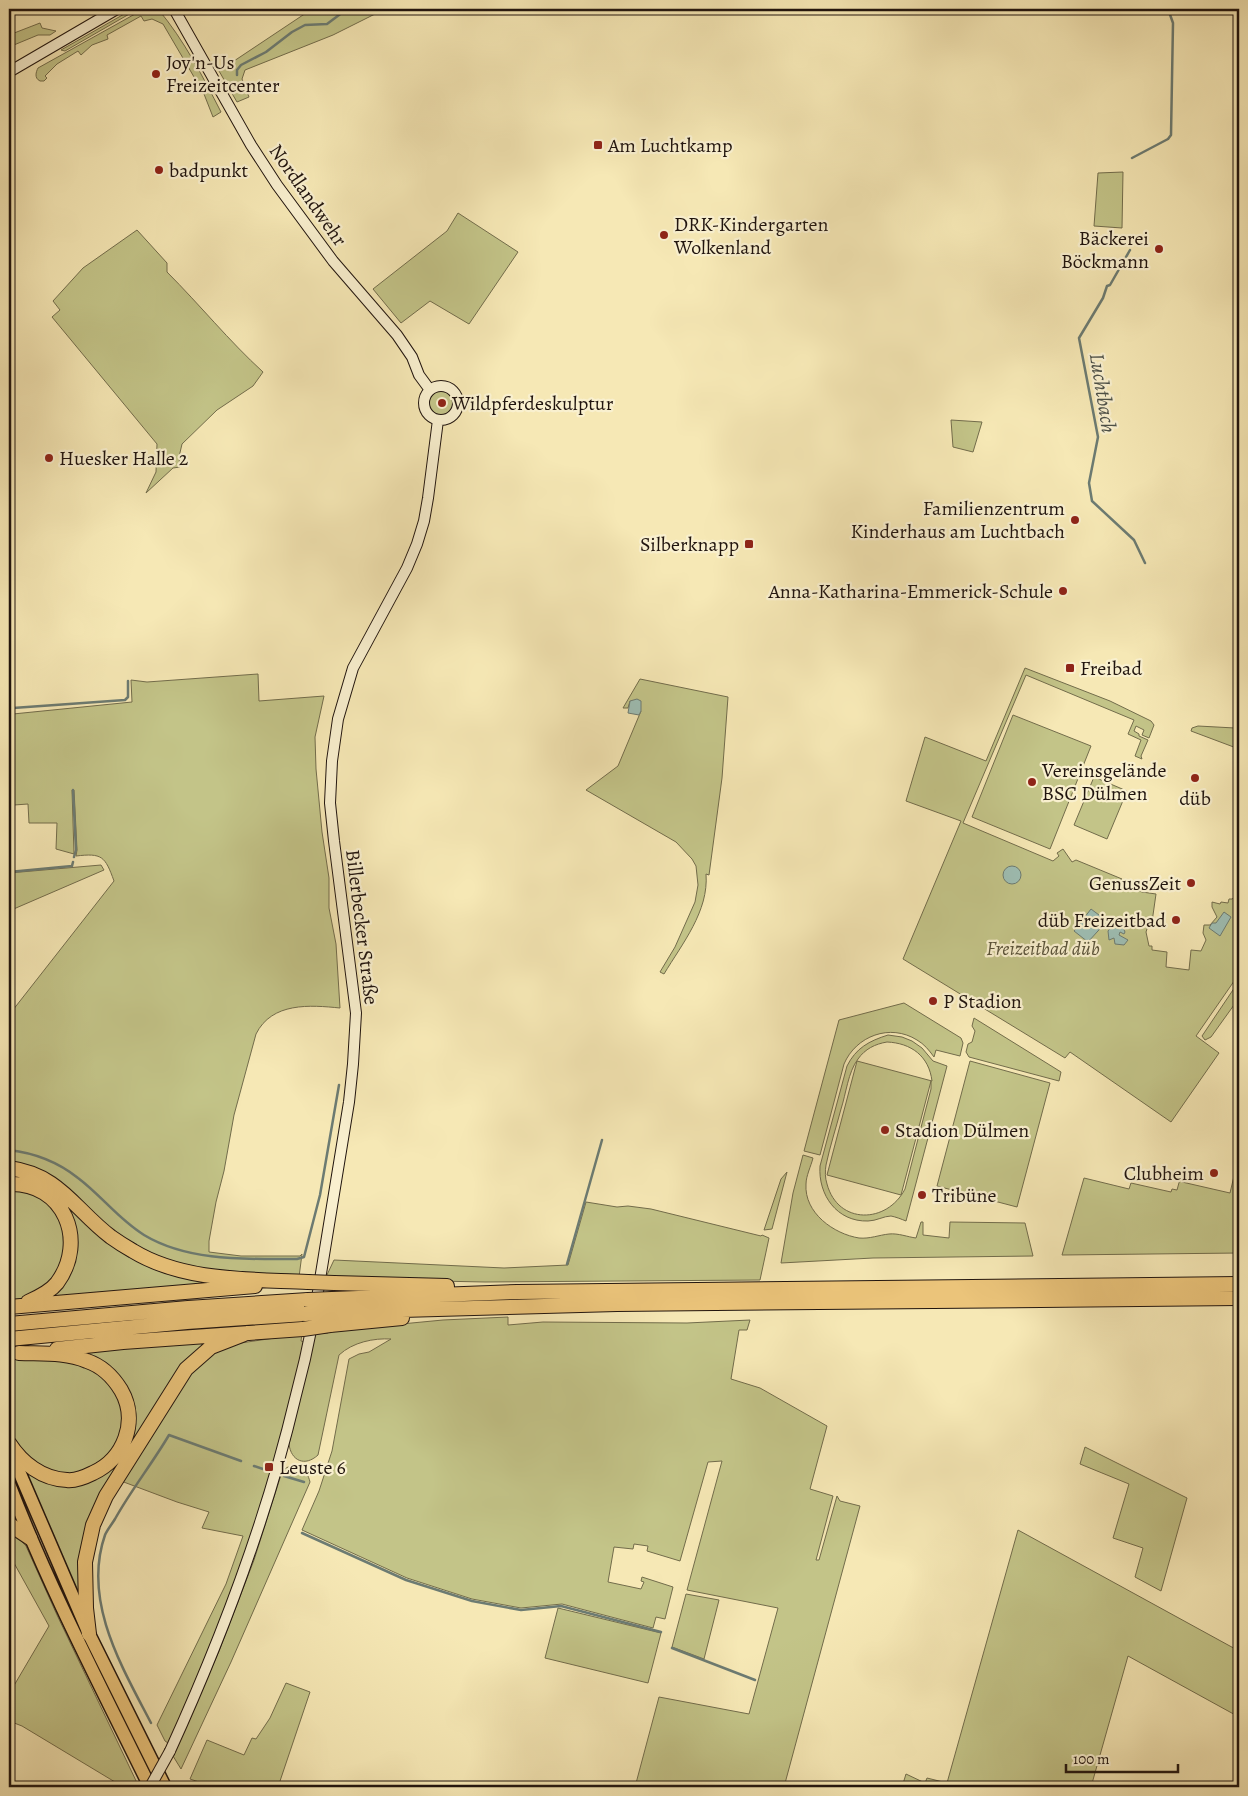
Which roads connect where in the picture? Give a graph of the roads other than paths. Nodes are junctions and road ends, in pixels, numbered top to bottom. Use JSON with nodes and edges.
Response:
{"nodes":[{"id":1,"x":117,"y":9,"type":"edge"},
{"id":2,"x":174,"y":9,"type":"edge"},
{"id":3,"x":9,"y":72,"type":"edge"},
{"id":4,"x":430,"y":390,"type":"junction"},
{"id":5,"x":438,"y":420,"type":"junction"},
{"id":6,"x":9,"y":1168,"type":"edge"},
{"id":7,"x":9,"y":1184,"type":"edge"},
{"id":8,"x":308,"y":1282,"type":"junction"},
{"id":9,"x":1239,"y":1284,"type":"edge"},
{"id":10,"x":1239,"y":1298,"type":"edge"},
{"id":11,"x":518,"y":1299,"type":"junction"},
{"id":12,"x":14,"y":1306,"type":"edge"},
{"id":13,"x":307,"y":1307,"type":"junction"},
{"id":14,"x":331,"y":1312,"type":"junction"},
{"id":15,"x":9,"y":1324,"type":"edge"},
{"id":16,"x":247,"y":1333,"type":"junction"},
{"id":17,"x":9,"y":1339,"type":"edge"},
{"id":18,"x":14,"y":1354,"type":"edge"},
{"id":19,"x":9,"y":1443,"type":"edge"},
{"id":20,"x":9,"y":1448,"type":"edge"},
{"id":21,"x":9,"y":1484,"type":"edge"},
{"id":22,"x":9,"y":1524,"type":"edge"},
{"id":23,"x":30,"y":1538,"type":"junction"},
{"id":24,"x":89,"y":1634,"type":"junction"},
{"id":25,"x":150,"y":1787,"type":"edge"},
{"id":26,"x":165,"y":1787,"type":"edge"}],
"edges":[{"from":1,"to":3,"type":"main road"},
{"from":2,"to":4,"type":"main road","name":"Nordlandwehr"},
{"from":4,"to":5,"type":"main road"},
{"from":4,"to":5,"type":"main road"},
{"from":5,"to":25,"type":"main road","name":"Billerbecker Straße","bridge":true},
{"from":6,"to":8,"type":"highway"},
{"from":7,"to":12,"type":"highway"},
{"from":8,"to":11,"type":"highway","bridge":true},
{"from":8,"to":12,"type":"highway"},
{"from":9,"to":11,"type":"highway"},
{"from":10,"to":11,"type":"highway"},
{"from":11,"to":14,"type":"highway"},
{"from":13,"to":14,"type":"highway","bridge":true},
{"from":13,"to":15,"type":"highway"},
{"from":13,"to":17,"type":"highway"},
{"from":14,"to":16,"type":"highway","bridge":true},
{"from":16,"to":18,"type":"highway"},
{"from":16,"to":24,"type":"highway"},
{"from":18,"to":19,"type":"highway"},
{"from":20,"to":24,"type":"highway"},
{"from":21,"to":23,"type":"highway"},
{"from":22,"to":23,"type":"highway"},
{"from":23,"to":25,"type":"highway"},
{"from":24,"to":26,"type":"highway"}]}
